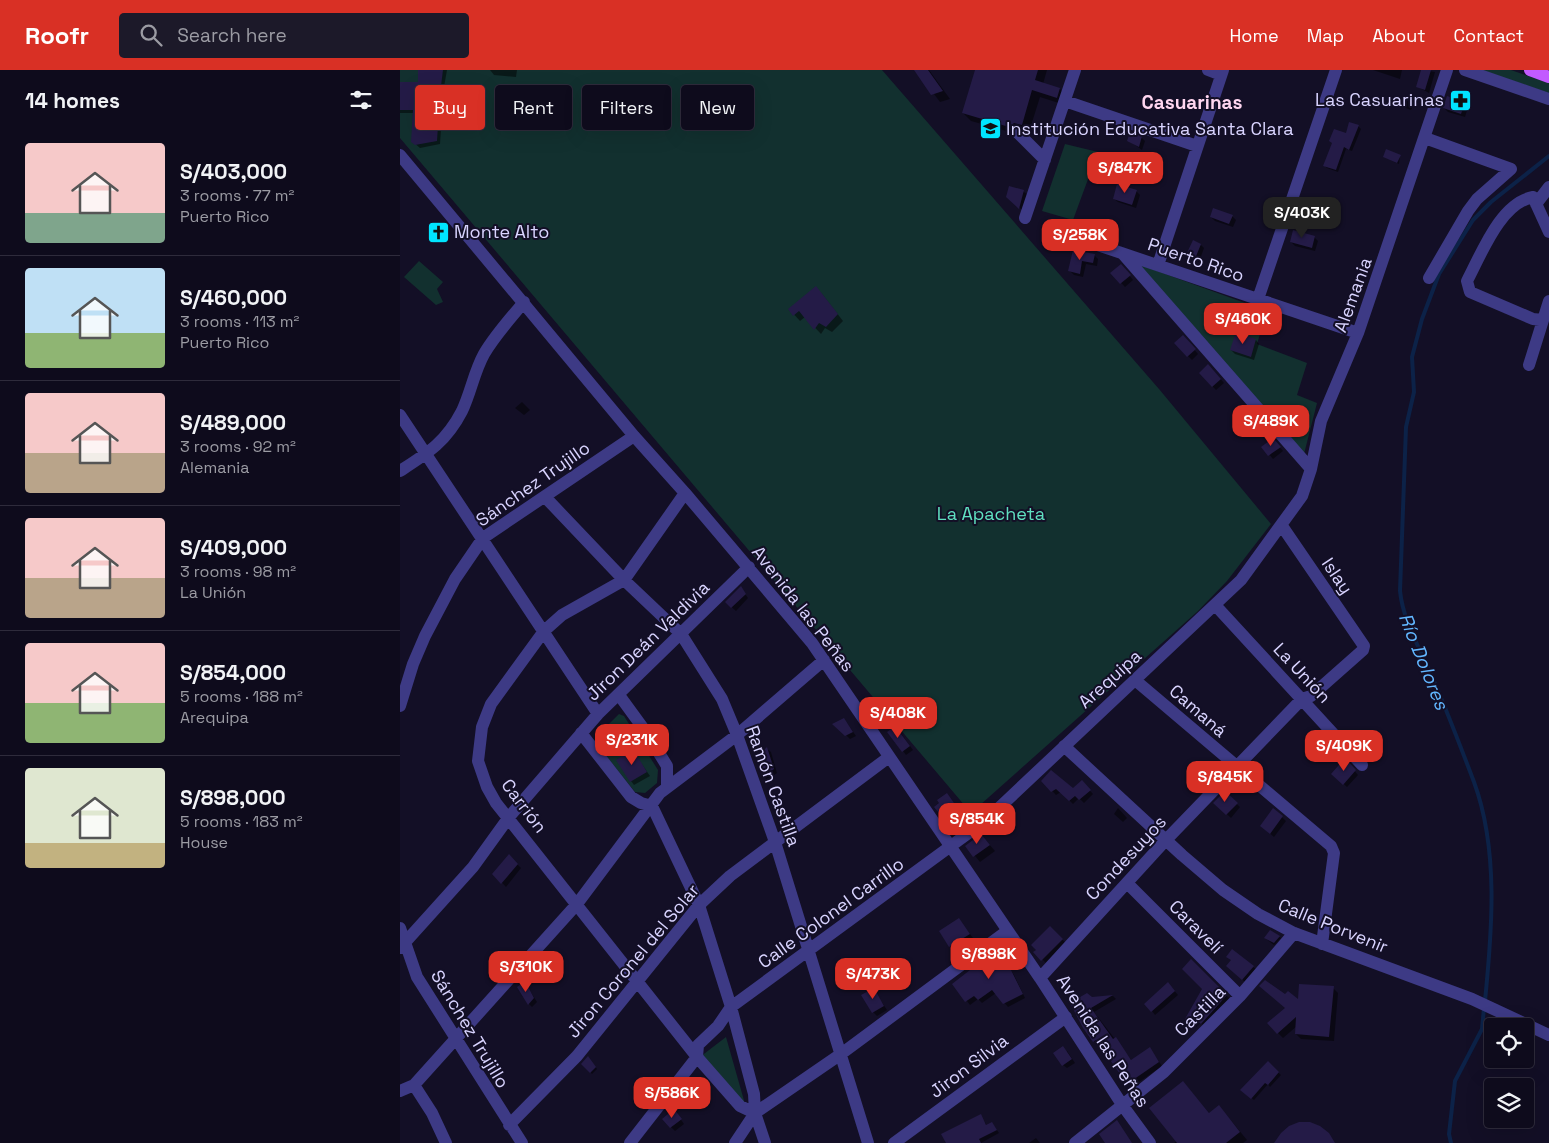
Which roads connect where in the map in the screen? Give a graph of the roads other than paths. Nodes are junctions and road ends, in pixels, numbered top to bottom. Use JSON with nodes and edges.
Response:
{"nodes":[{"id":1,"x":1075,"y":70,"type":"edge"},
{"id":2,"x":1208,"y":70,"type":"edge"},
{"id":3,"x":1336,"y":70,"type":"edge"},
{"id":4,"x":1447,"y":70,"type":"edge"},
{"id":5,"x":1465,"y":70,"type":"edge"},
{"id":6,"x":1530,"y":70,"type":"edge"},
{"id":7,"x":1222,"y":72,"type":"edge"},
{"id":8,"x":1549,"y":76,"type":"edge"},
{"id":9,"x":1549,"y":99,"type":"edge"},
{"id":10,"x":1065,"y":101,"type":"junction"},
{"id":11,"x":1016,"y":131,"type":"dead end"},
{"id":12,"x":1425,"y":138,"type":"junction"},
{"id":13,"x":1197,"y":146,"type":"junction"},
{"id":14,"x":400,"y":155,"type":"edge"},
{"id":15,"x":1045,"y":160,"type":"junction"},
{"id":16,"x":404,"y":169,"type":"edge"},
{"id":17,"x":1549,"y":188,"type":"edge"},
{"id":18,"x":1536,"y":204,"type":"junction"},
{"id":19,"x":1025,"y":218,"type":"dead end"},
{"id":20,"x":1549,"y":232,"type":"edge"},
{"id":21,"x":1080,"y":239,"type":"dead end"},
{"id":22,"x":1123,"y":254,"type":"junction"},
{"id":23,"x":1158,"y":265,"type":"junction"},
{"id":24,"x":1430,"y":278,"type":"dead end"},
{"id":25,"x":1258,"y":299,"type":"junction"},
{"id":26,"x":1549,"y":301,"type":"edge"},
{"id":27,"x":524,"y":302,"type":"junction"},
{"id":28,"x":1542,"y":320,"type":"junction"},
{"id":29,"x":1358,"y":333,"type":"junction"},
{"id":30,"x":1529,"y":365,"type":"dead end"},
{"id":31,"x":400,"y":415,"type":"edge"},
{"id":32,"x":634,"y":436,"type":"junction"},
{"id":33,"x":427,"y":454,"type":"junction"},
{"id":34,"x":1311,"y":469,"type":"junction"},
{"id":35,"x":400,"y":471,"type":"edge"},
{"id":36,"x":685,"y":492,"type":"junction"},
{"id":37,"x":546,"y":498,"type":"junction"},
{"id":38,"x":1282,"y":526,"type":"junction"},
{"id":39,"x":483,"y":538,"type":"junction"},
{"id":40,"x":749,"y":567,"type":"junction"},
{"id":41,"x":624,"y":580,"type":"junction"},
{"id":42,"x":1216,"y":606,"type":"junction"},
{"id":43,"x":544,"y":631,"type":"junction"},
{"id":44,"x":681,"y":634,"type":"junction"},
{"id":45,"x":1364,"y":646,"type":"joint"},
{"id":46,"x":824,"y":660,"type":"junction"},
{"id":47,"x":1135,"y":680,"type":"junction"},
{"id":48,"x":402,"y":692,"type":"edge"},
{"id":49,"x":619,"y":695,"type":"junction"},
{"id":50,"x":1302,"y":698,"type":"junction"},
{"id":51,"x":400,"y":706,"type":"edge"},
{"id":52,"x":598,"y":714,"type":"junction"},
{"id":53,"x":581,"y":733,"type":"junction"},
{"id":54,"x":737,"y":735,"type":"junction"},
{"id":55,"x":1064,"y":746,"type":"junction"},
{"id":56,"x":889,"y":757,"type":"junction"},
{"id":57,"x":1362,"y":765,"type":"dead end"},
{"id":58,"x":1238,"y":766,"type":"junction"},
{"id":59,"x":667,"y":785,"type":"junction"},
{"id":60,"x":652,"y":806,"type":"junction"},
{"id":61,"x":509,"y":817,"type":"junction"},
{"id":62,"x":1165,"y":841,"type":"junction"},
{"id":63,"x":775,"y":842,"type":"junction"},
{"id":64,"x":951,"y":846,"type":"junction"},
{"id":65,"x":1127,"y":883,"type":"junction"},
{"id":66,"x":578,"y":904,"type":"junction"},
{"id":67,"x":699,"y":905,"type":"junction"},
{"id":68,"x":400,"y":928,"type":"edge"},
{"id":69,"x":1007,"y":931,"type":"junction"},
{"id":70,"x":1294,"y":933,"type":"junction"},
{"id":71,"x":1322,"y":944,"type":"junction"},
{"id":72,"x":402,"y":945,"type":"edge"},
{"id":73,"x":808,"y":952,"type":"junction"},
{"id":74,"x":1040,"y":978,"type":"junction"},
{"id":75,"x":637,"y":980,"type":"junction"},
{"id":76,"x":1240,"y":996,"type":"junction"},
{"id":77,"x":731,"y":1007,"type":"junction"},
{"id":78,"x":1066,"y":1017,"type":"junction"},
{"id":79,"x":1549,"y":1035,"type":"edge"},
{"id":80,"x":455,"y":1040,"type":"junction"},
{"id":81,"x":840,"y":1054,"type":"junction"},
{"id":82,"x":698,"y":1057,"type":"junction"},
{"id":83,"x":414,"y":1085,"type":"junction"},
{"id":84,"x":400,"y":1091,"type":"edge"},
{"id":85,"x":1123,"y":1106,"type":"junction"},
{"id":86,"x":755,"y":1113,"type":"junction"},
{"id":87,"x":509,"y":1125,"type":"junction"},
{"id":88,"x":446,"y":1143,"type":"edge"},
{"id":89,"x":522,"y":1143,"type":"edge"},
{"id":90,"x":630,"y":1143,"type":"edge"},
{"id":91,"x":735,"y":1143,"type":"edge"},
{"id":92,"x":765,"y":1143,"type":"edge"},
{"id":93,"x":868,"y":1143,"type":"edge"},
{"id":94,"x":894,"y":1143,"type":"edge"},
{"id":95,"x":1075,"y":1143,"type":"edge"},
{"id":96,"x":1150,"y":1143,"type":"edge"}],
"edges":[{"from":1,"to":10,"type":"street"},
{"from":2,"to":7,"type":"street"},
{"from":3,"to":25,"type":"street"},
{"from":4,"to":12,"type":"street","name":"Alemania"},
{"from":5,"to":9,"type":"street"},
{"from":6,"to":8,"type":"main road"},
{"from":7,"to":13,"type":"street"},
{"from":10,"to":13,"type":"street"},
{"from":10,"to":15,"type":"street"},
{"from":11,"to":15,"type":"street"},
{"from":12,"to":24,"type":"street"},
{"from":12,"to":29,"type":"street","name":"Alemania"},
{"from":13,"to":23,"type":"street"},
{"from":14,"to":16,"type":"street","name":"Avenida las Peñas"},
{"from":15,"to":19,"type":"street"},
{"from":16,"to":27,"type":"street","name":"Avenida las Peñas"},
{"from":17,"to":18,"type":"street"},
{"from":18,"to":20,"type":"street"},
{"from":18,"to":28,"type":"street"},
{"from":21,"to":22,"type":"street","name":"Puerto Rico"},
{"from":22,"to":23,"type":"street","name":"Puerto Rico"},
{"from":22,"to":34,"type":"street"},
{"from":23,"to":25,"type":"street","name":"Puerto Rico"},
{"from":25,"to":29,"type":"street","name":"Puerto Rico"},
{"from":26,"to":28,"type":"street"},
{"from":27,"to":32,"type":"street","name":"Avenida las Peñas"},
{"from":27,"to":33,"type":"street"},
{"from":28,"to":30,"type":"street"},
{"from":29,"to":34,"type":"street","name":"Alemania"},
{"from":31,"to":33,"type":"street"},
{"from":32,"to":36,"type":"street","name":"Avenida las Peñas"},
{"from":32,"to":37,"type":"street","name":"Sánchez Trujillo"},
{"from":33,"to":35,"type":"street"},
{"from":33,"to":39,"type":"street"},
{"from":34,"to":38,"type":"street","name":"Alemania"},
{"from":36,"to":40,"type":"street","name":"Avenida las Peñas"},
{"from":36,"to":41,"type":"street","name":"Carrión"},
{"from":37,"to":39,"type":"street","name":"Sánchez Trujillo"},
{"from":37,"to":41,"type":"street","name":"Ramón Castilla"},
{"from":38,"to":42,"type":"street","name":"Arequipa"},
{"from":38,"to":45,"type":"street","name":"Islay"},
{"from":39,"to":43,"type":"street"},
{"from":39,"to":48,"type":"street","name":"Sánchez Trujillo"},
{"from":40,"to":44,"type":"street","name":"Jiron Deán Valdivia"},
{"from":40,"to":46,"type":"street","name":"Avenida las Peñas"},
{"from":41,"to":43,"type":"street","name":"Carrión"},
{"from":41,"to":44,"type":"street","name":"Ramón Castilla"},
{"from":42,"to":47,"type":"street","name":"Arequipa"},
{"from":42,"to":50,"type":"street","name":"La Unión"},
{"from":43,"to":52,"type":"street"},
{"from":43,"to":61,"type":"street","name":"Carrión"},
{"from":44,"to":49,"type":"street","name":"Jiron Deán Valdivia"},
{"from":44,"to":54,"type":"street","name":"Ramón Castilla"},
{"from":45,"to":50,"type":"street","name":"Condesuyos"},
{"from":46,"to":54,"type":"street"},
{"from":46,"to":56,"type":"street","name":"Avenida las Peñas"},
{"from":47,"to":55,"type":"street","name":"Arequipa"},
{"from":47,"to":58,"type":"street","name":"Camaná"},
{"from":48,"to":51,"type":"street","name":"Sánchez Trujillo"},
{"from":49,"to":52,"type":"street","name":"Jiron Deán Valdivia"},
{"from":49,"to":59,"type":"street"},
{"from":50,"to":57,"type":"street","name":"La Unión"},
{"from":50,"to":58,"type":"street","name":"Condesuyos"},
{"from":52,"to":53,"type":"street","name":"Jiron Deán Valdivia"},
{"from":53,"to":60,"type":"street"},
{"from":53,"to":61,"type":"street","name":"Jiron Deán Valdivia"},
{"from":54,"to":59,"type":"street"},
{"from":54,"to":63,"type":"street","name":"Ramón Castilla"},
{"from":55,"to":62,"type":"street","name":"Calle Porvenir"},
{"from":55,"to":64,"type":"street","name":"Arequipa"},
{"from":56,"to":63,"type":"street","name":"Jiron Coronel del Solar"},
{"from":56,"to":64,"type":"street","name":"Avenida las Peñas"},
{"from":58,"to":62,"type":"street","name":"Condesuyos"},
{"from":58,"to":71,"type":"street","name":"Camaná"},
{"from":59,"to":60,"type":"street"},
{"from":60,"to":66,"type":"street"},
{"from":60,"to":67,"type":"street"},
{"from":61,"to":66,"type":"street","name":"Carrión"},
{"from":61,"to":72,"type":"street","name":"Jiron Deán Valdivia"},
{"from":62,"to":65,"type":"street","name":"Condesuyos"},
{"from":62,"to":70,"type":"street","name":"Calle Porvenir"},
{"from":63,"to":67,"type":"street","name":"Jiron Coronel del Solar"},
{"from":63,"to":73,"type":"street","name":"Ramón Castilla"},
{"from":64,"to":69,"type":"street","name":"Avenida las Peñas"},
{"from":64,"to":73,"type":"street","name":"Calle Colonel Carrillo"},
{"from":65,"to":74,"type":"street","name":"Condesuyos"},
{"from":65,"to":76,"type":"street","name":"Caravelí"},
{"from":66,"to":75,"type":"street","name":"Carrión"},
{"from":66,"to":80,"type":"street"},
{"from":67,"to":75,"type":"street","name":"Jiron Coronel del Solar"},
{"from":67,"to":77,"type":"street"},
{"from":68,"to":72,"type":"street","name":"Sánchez Trujillo"},
{"from":69,"to":74,"type":"street","name":"Avenida las Peñas"},
{"from":69,"to":81,"type":"street"},
{"from":70,"to":71,"type":"street","name":"Calle Porvenir"},
{"from":70,"to":76,"type":"street","name":"Castilla"},
{"from":71,"to":79,"type":"street","name":"Calle Porvenir"},
{"from":72,"to":80,"type":"street","name":"Sánchez Trujillo"},
{"from":73,"to":77,"type":"street","name":"Calle Colonel Carrillo"},
{"from":73,"to":81,"type":"street","name":"Ramón Castilla"},
{"from":74,"to":78,"type":"street","name":"Avenida las Peñas"},
{"from":75,"to":82,"type":"street","name":"Carrión"},
{"from":75,"to":87,"type":"street","name":"Jiron Coronel del Solar"},
{"from":76,"to":85,"type":"street","name":"Castilla"},
{"from":77,"to":82,"type":"street","name":"Calle Colonel Carrillo"},
{"from":77,"to":86,"type":"street"},
{"from":78,"to":85,"type":"street","name":"Avenida las Peñas"},
{"from":78,"to":94,"type":"street","name":"Jiron Silvia"},
{"from":80,"to":83,"type":"street"},
{"from":80,"to":87,"type":"street","name":"Sánchez Trujillo"},
{"from":81,"to":86,"type":"street"},
{"from":81,"to":93,"type":"street","name":"Ramón Castilla"},
{"from":82,"to":86,"type":"street","name":"Carrión"},
{"from":82,"to":90,"type":"street"},
{"from":83,"to":84,"type":"street"},
{"from":83,"to":88,"type":"street"},
{"from":85,"to":95,"type":"street","name":"Castilla"},
{"from":85,"to":96,"type":"street","name":"Avenida las Peñas"},
{"from":86,"to":91,"type":"street"},
{"from":86,"to":92,"type":"street"},
{"from":87,"to":89,"type":"street","name":"Sánchez Trujillo"}]}
